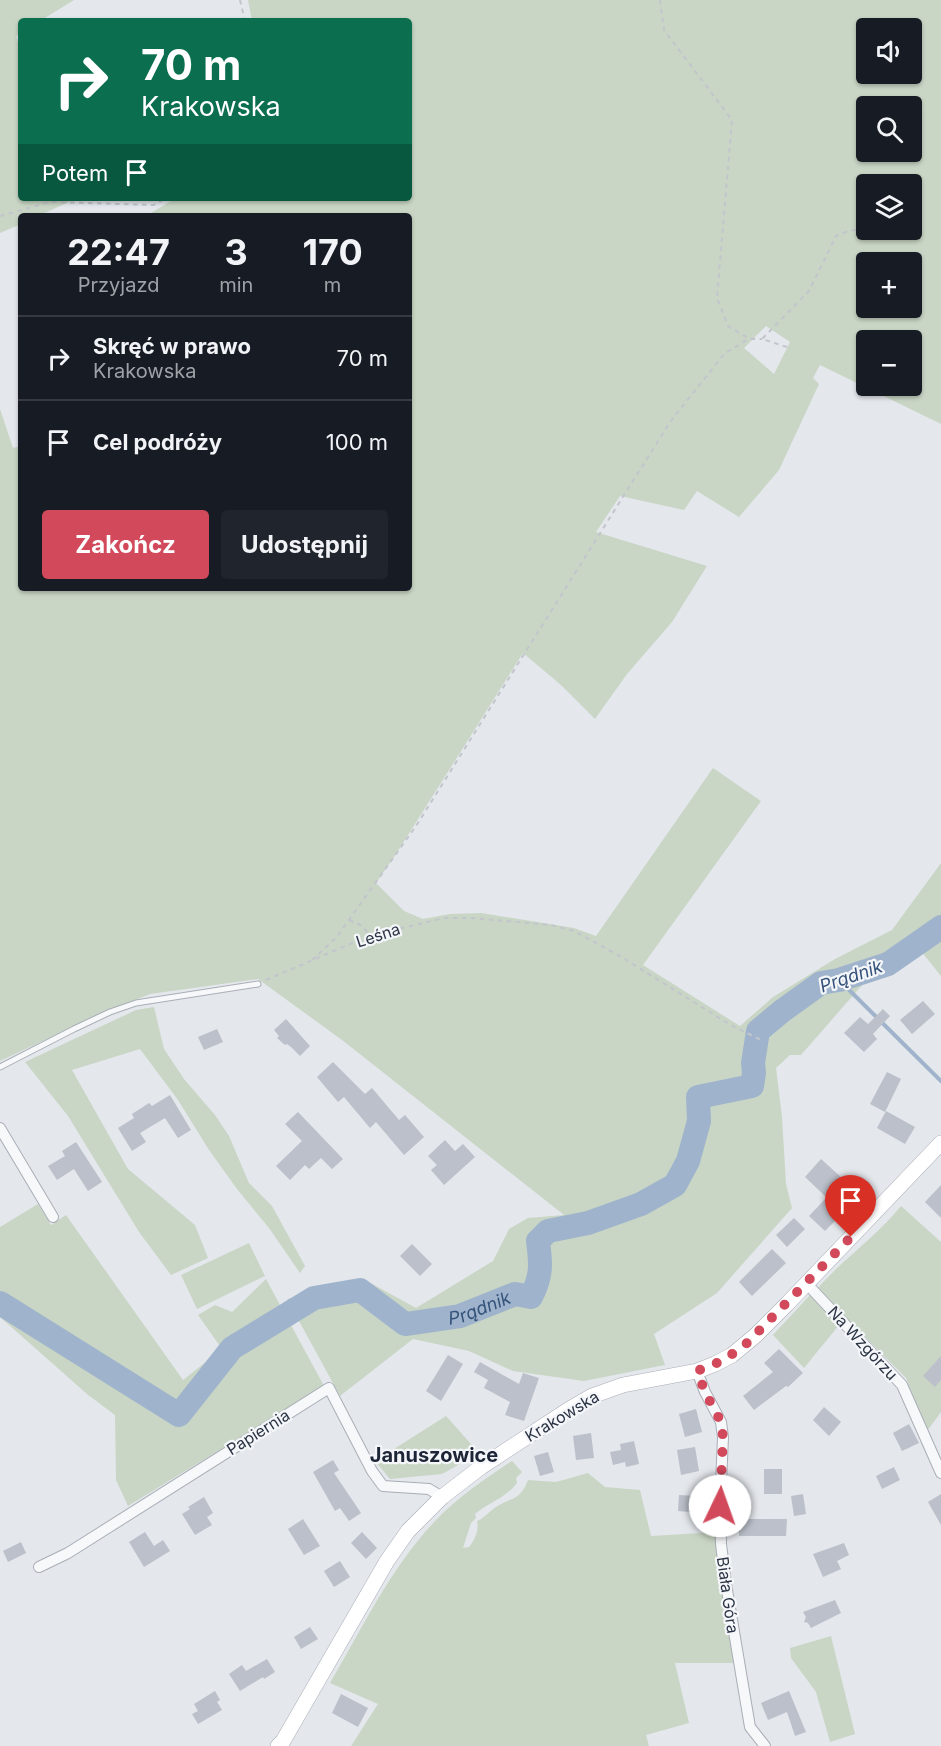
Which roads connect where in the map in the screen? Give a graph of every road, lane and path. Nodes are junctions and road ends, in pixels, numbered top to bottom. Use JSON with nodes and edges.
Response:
{"nodes":[{"id":1,"x":240,"y":0,"type":"edge"},
{"id":2,"x":660,"y":0,"type":"edge"},
{"id":3,"x":244,"y":18,"type":"edge"},
{"id":4,"x":161,"y":201,"type":"edge"},
{"id":5,"x":0,"y":216,"type":"edge"},
{"id":6,"x":856,"y":230,"type":"edge"},
{"id":7,"x":749,"y":339,"type":"junction"},
{"id":8,"x":762,"y":339,"type":"junction"},
{"id":9,"x":787,"y":347,"type":"dead end"},
{"id":10,"x":349,"y":920,"type":"junction"},
{"id":11,"x":369,"y":936,"type":"junction"},
{"id":12,"x":312,"y":960,"type":"junction"},
{"id":13,"x":258,"y":984,"type":"joint"},
{"id":14,"x":761,"y":1040,"type":"dead end"},
{"id":15,"x":0,"y":1067,"type":"edge"},
{"id":16,"x":0,"y":1128,"type":"edge"},
{"id":17,"x":941,"y":1143,"type":"edge"},
{"id":18,"x":53,"y":1217,"type":"dead end"},
{"id":19,"x":807,"y":1284,"type":"junction"},
{"id":20,"x":697,"y":1371,"type":"junction"},
{"id":21,"x":941,"y":1473,"type":"edge"},
{"id":22,"x":442,"y":1497,"type":"junction"},
{"id":23,"x":39,"y":1567,"type":"dead end"},
{"id":24,"x":278,"y":1746,"type":"edge"},
{"id":25,"x":765,"y":1746,"type":"edge"}],
"edges":[{"from":1,"to":3,"type":"path"},
{"from":2,"to":7,"type":"path"},
{"from":4,"to":5,"type":"path"},
{"from":6,"to":8,"type":"path"},
{"from":7,"to":8,"type":"path"},
{"from":7,"to":10,"type":"path"},
{"from":8,"to":9,"type":"path"},
{"from":10,"to":11,"type":"path"},
{"from":10,"to":12,"type":"path"},
{"from":11,"to":12,"type":"path","name":"Leśna"},
{"from":11,"to":14,"type":"path","name":"Leśna"},
{"from":12,"to":13,"type":"path","name":"Leśna"},
{"from":13,"to":15,"type":"lane"},
{"from":16,"to":18,"type":"street"},
{"from":17,"to":19,"type":"main road","name":"Krakowska"},
{"from":19,"to":20,"type":"main road","name":"Krakowska"},
{"from":19,"to":21,"type":"street","name":"Na Wzgórzu"},
{"from":20,"to":22,"type":"main road","name":"Krakowska"},
{"from":20,"to":25,"type":"street","name":"Biała Góra"},
{"from":22,"to":23,"type":"street","name":"Papiernia"},
{"from":22,"to":24,"type":"main road","name":"Krakowska"}]}
